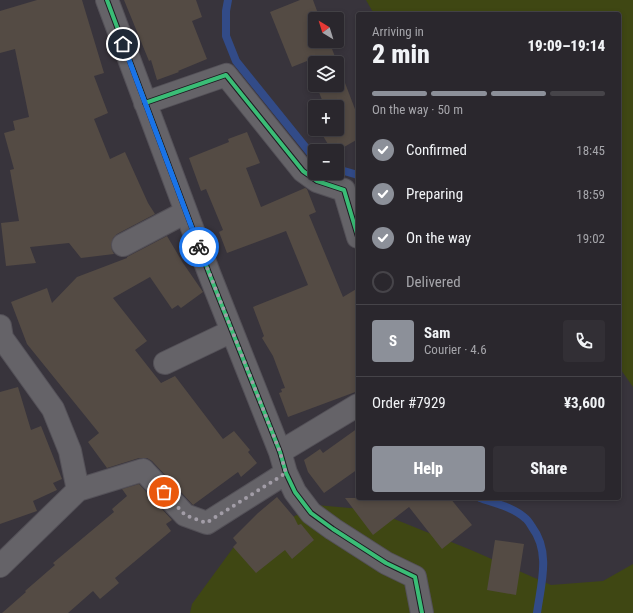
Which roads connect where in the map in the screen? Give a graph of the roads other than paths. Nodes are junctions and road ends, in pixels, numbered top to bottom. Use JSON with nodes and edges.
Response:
{"nodes":[{"id":1,"x":107,"y":0,"type":"edge"},
{"id":2,"x":145,"y":103,"type":"junction"},
{"id":3,"x":186,"y":212,"type":"junction"},
{"id":4,"x":356,"y":230,"type":"edge"},
{"id":5,"x":123,"y":245,"type":"dead end"},
{"id":6,"x":0,"y":326,"type":"edge"},
{"id":7,"x":232,"y":332,"type":"junction"},
{"id":8,"x":165,"y":363,"type":"dead end"},
{"id":9,"x":356,"y":406,"type":"edge"},
{"id":10,"x":280,"y":452,"type":"junction"},
{"id":11,"x":286,"y":473,"type":"junction"},
{"id":12,"x":78,"y":490,"type":"junction"},
{"id":13,"x":0,"y":566,"type":"edge"},
{"id":14,"x":422,"y":613,"type":"edge"}],
"edges":[{"from":1,"to":2,"type":"street"},
{"from":2,"to":3,"type":"street"},
{"from":2,"to":4,"type":"street"},
{"from":3,"to":5,"type":"street"},
{"from":3,"to":7,"type":"street"},
{"from":6,"to":12,"type":"street"},
{"from":7,"to":8,"type":"street"},
{"from":7,"to":10,"type":"street"},
{"from":9,"to":10,"type":"street"},
{"from":10,"to":11,"type":"street"},
{"from":11,"to":12,"type":"street"},
{"from":11,"to":14,"type":"street"},
{"from":12,"to":13,"type":"street"}]}
